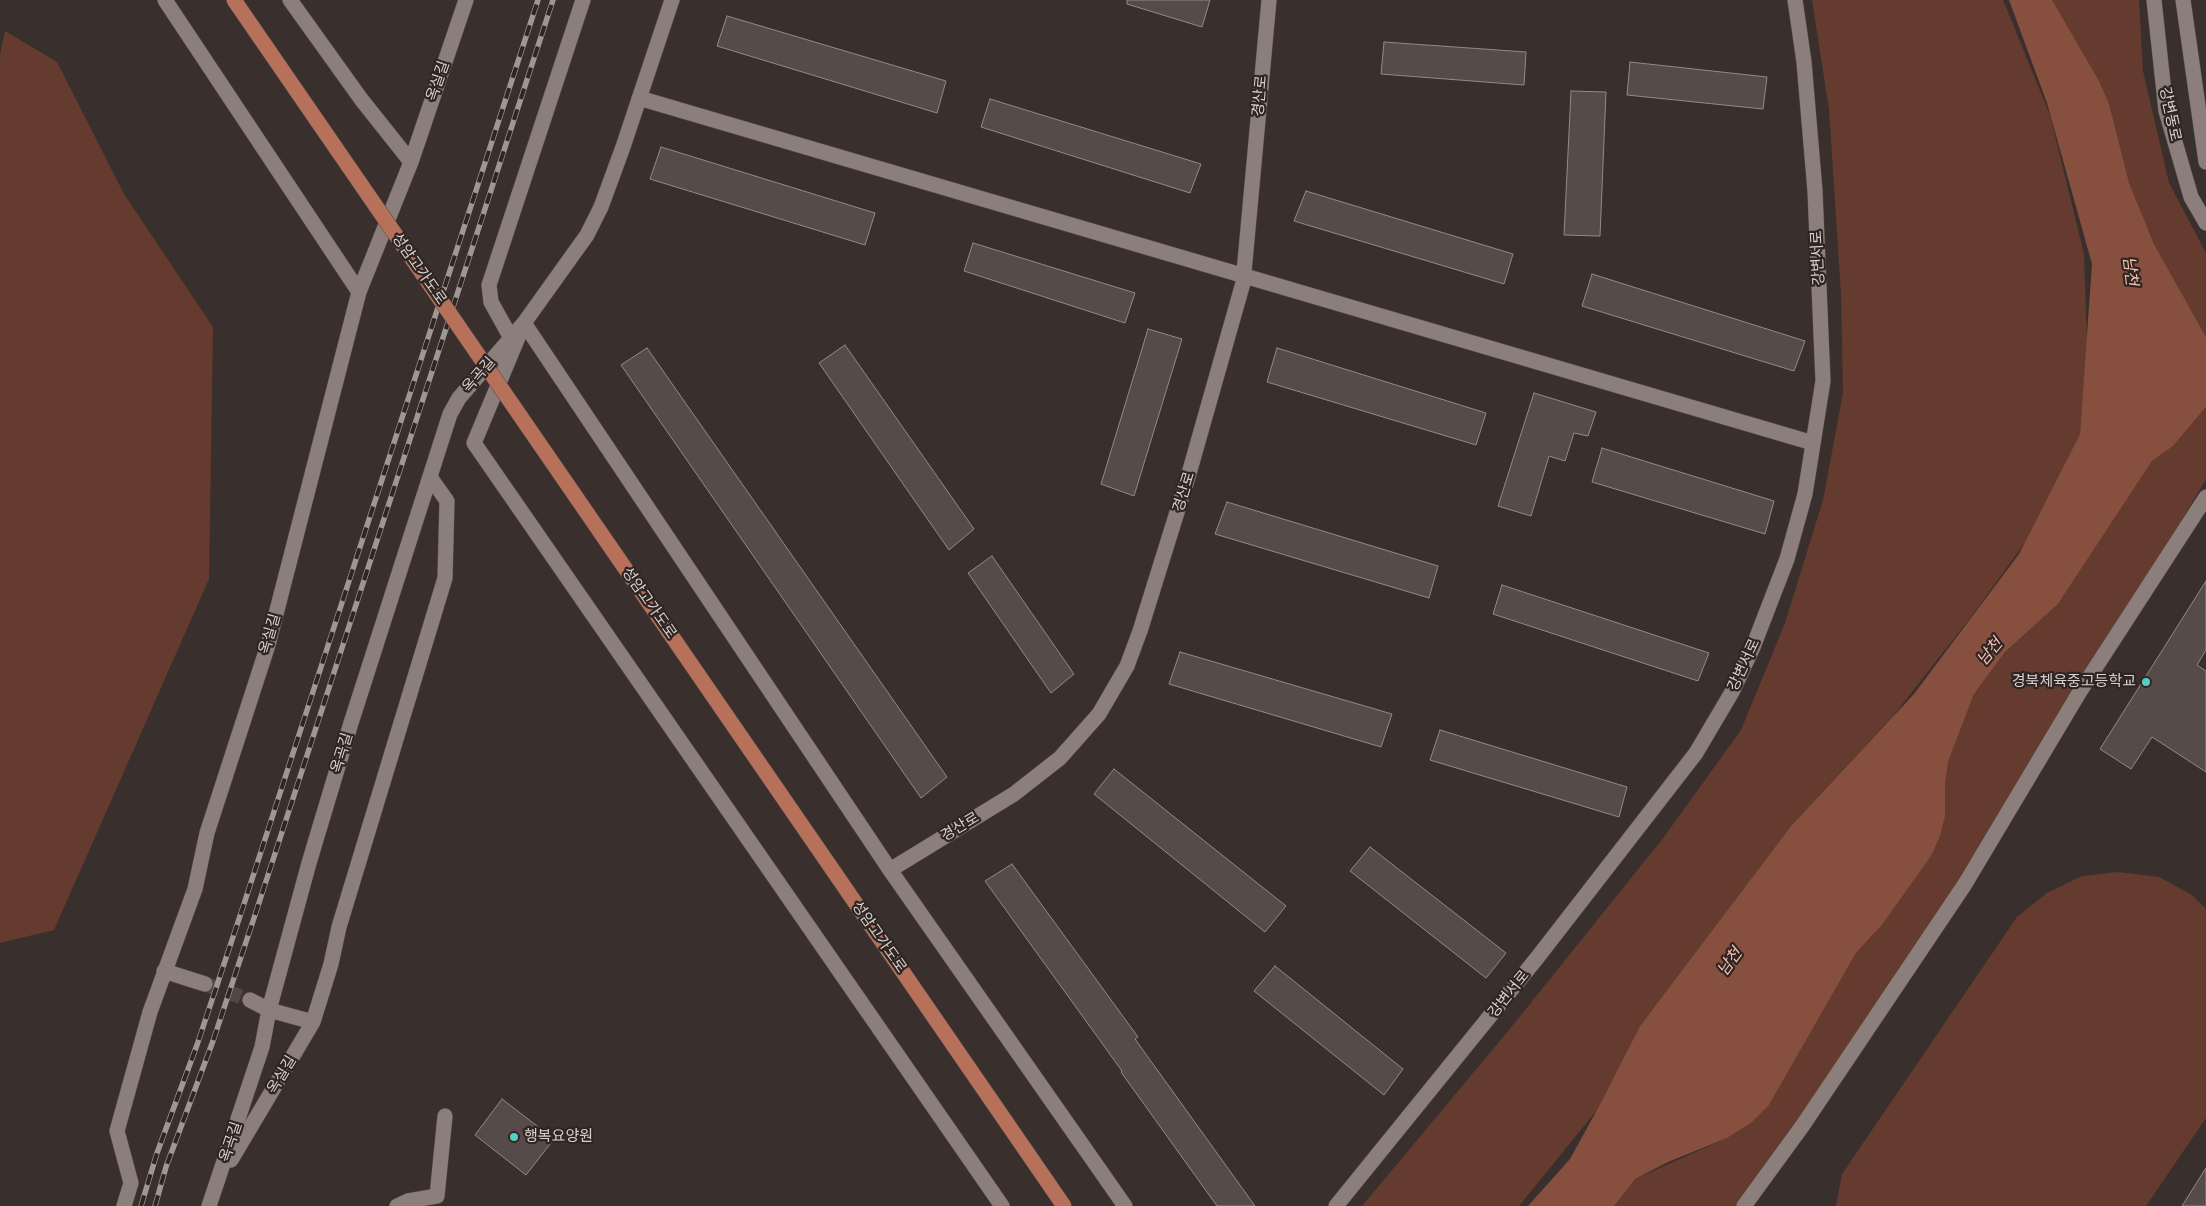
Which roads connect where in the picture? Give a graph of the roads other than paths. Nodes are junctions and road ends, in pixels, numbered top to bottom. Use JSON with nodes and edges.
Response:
{"nodes":[{"id":1,"x":165,"y":0,"type":"edge"},
{"id":2,"x":234,"y":0,"type":"edge"},
{"id":3,"x":290,"y":0,"type":"edge"},
{"id":4,"x":466,"y":0,"type":"edge"},
{"id":5,"x":582,"y":0,"type":"edge"},
{"id":6,"x":672,"y":0,"type":"edge"},
{"id":7,"x":1269,"y":0,"type":"edge"},
{"id":8,"x":1795,"y":0,"type":"edge"},
{"id":9,"x":2154,"y":0,"type":"edge"},
{"id":10,"x":2183,"y":0,"type":"edge"},
{"id":11,"x":639,"y":98,"type":"junction"},
{"id":12,"x":411,"y":162,"type":"junction"},
{"id":13,"x":2206,"y":162,"type":"edge"},
{"id":14,"x":2206,"y":223,"type":"edge"},
{"id":15,"x":1243,"y":276,"type":"junction"},
{"id":16,"x":359,"y":292,"type":"junction"},
{"id":17,"x":524,"y":323,"type":"junction"},
{"id":18,"x":511,"y":338,"type":"junction"},
{"id":19,"x":1813,"y":443,"type":"junction"},
{"id":20,"x":430,"y":477,"type":"junction"},
{"id":21,"x":2206,"y":497,"type":"edge"},
{"id":22,"x":890,"y":870,"type":"junction"},
{"id":23,"x":164,"y":971,"type":"junction"},
{"id":24,"x":205,"y":984,"type":"tunnel mouth"},
{"id":25,"x":250,"y":1000,"type":"tunnel mouth"},
{"id":26,"x":270,"y":1010,"type":"junction"},
{"id":27,"x":313,"y":1022,"type":"junction"},
{"id":28,"x":446,"y":1116,"type":"dead end"},
{"id":29,"x":217,"y":1185,"type":"junction"},
{"id":30,"x":124,"y":1206,"type":"edge"},
{"id":31,"x":208,"y":1206,"type":"edge"},
{"id":32,"x":397,"y":1206,"type":"edge"},
{"id":33,"x":1002,"y":1206,"type":"edge"},
{"id":34,"x":1064,"y":1206,"type":"edge"},
{"id":35,"x":1125,"y":1206,"type":"edge"},
{"id":36,"x":1336,"y":1206,"type":"edge"},
{"id":37,"x":1744,"y":1206,"type":"edge"}],
"edges":[{"from":1,"to":16,"type":"street"},
{"from":2,"to":34,"type":"main road","name":"성암고가도로","bridge":true},
{"from":3,"to":12,"type":"street"},
{"from":4,"to":12,"type":"street","name":"옥실길"},
{"from":5,"to":18,"type":"street"},
{"from":6,"to":11,"type":"street"},
{"from":7,"to":15,"type":"street","name":"경산로"},
{"from":8,"to":19,"type":"street","name":"강변서로"},
{"from":9,"to":14,"type":"street","name":"강변동로"},
{"from":10,"to":13,"type":"street"},
{"from":11,"to":15,"type":"street"},
{"from":11,"to":17,"type":"street"},
{"from":12,"to":16,"type":"street","name":"옥실길"},
{"from":15,"to":19,"type":"street"},
{"from":15,"to":22,"type":"street","name":"경산로"},
{"from":16,"to":23,"type":"street","name":"옥실길"},
{"from":17,"to":18,"type":"street","name":"옥곡길"},
{"from":17,"to":22,"type":"street"},
{"from":17,"to":33,"type":"street"},
{"from":18,"to":20,"type":"street","name":"옥곡길"},
{"from":19,"to":36,"type":"street","name":"강변서로"},
{"from":20,"to":26,"type":"street","name":"옥곡길"},
{"from":20,"to":27,"type":"street","name":"옥실길"},
{"from":21,"to":37,"type":"street"},
{"from":22,"to":35,"type":"street"},
{"from":23,"to":24,"type":"street"},
{"from":23,"to":30,"type":"street","name":"옥실길"},
{"from":25,"to":26,"type":"street"},
{"from":26,"to":27,"type":"street"},
{"from":26,"to":29,"type":"street","name":"옥곡길"},
{"from":27,"to":29,"type":"street","name":"옥실길"},
{"from":28,"to":32,"type":"street"},
{"from":29,"to":31,"type":"street","name":"옥곡길"}]}
